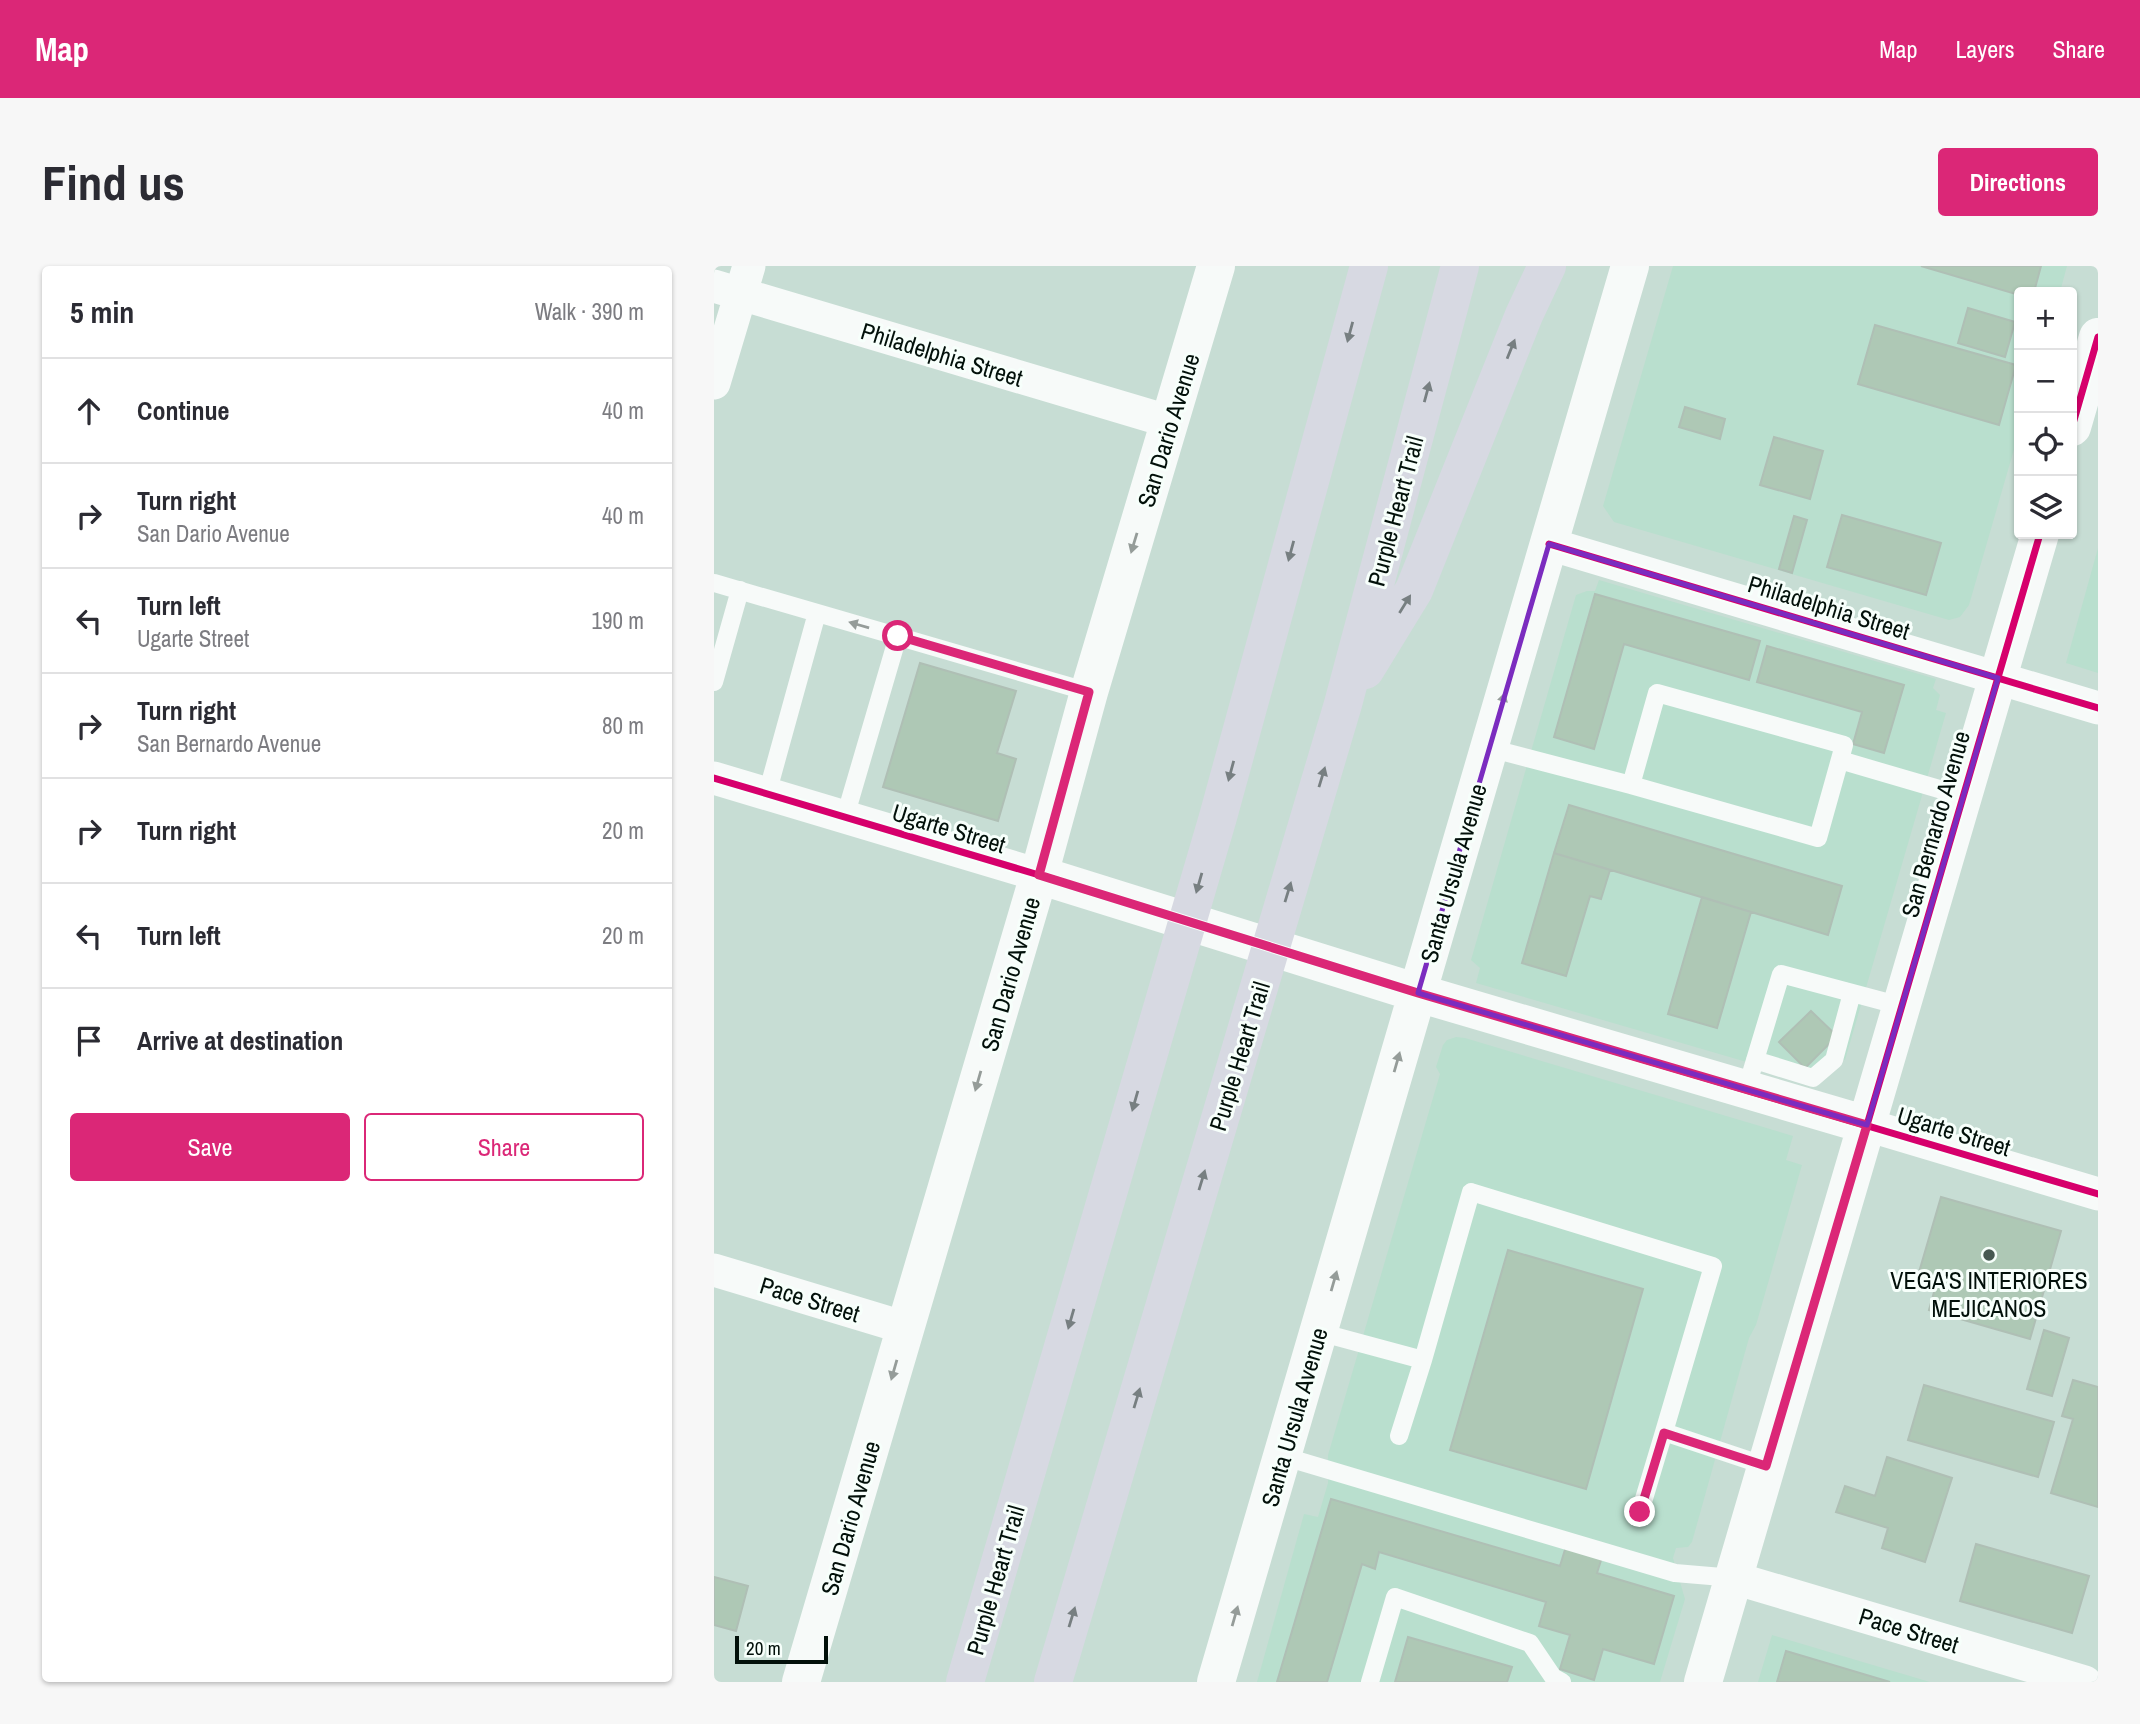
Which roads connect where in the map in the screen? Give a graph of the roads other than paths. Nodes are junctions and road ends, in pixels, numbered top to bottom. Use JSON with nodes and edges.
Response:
{"nodes":[{"id":1,"x":1216,"y":266,"type":"edge"},
{"id":2,"x":1460,"y":266,"type":"edge"},
{"id":3,"x":1546,"y":266,"type":"edge"},
{"id":4,"x":1630,"y":266,"type":"edge"},
{"id":5,"x":1365,"y":276,"type":"edge"},
{"id":6,"x":734,"y":282,"type":"edge"},
{"id":7,"x":2098,"y":337,"type":"edge"},
{"id":8,"x":714,"y":383,"type":"edge"},
{"id":9,"x":2076,"y":413,"type":"edge"},
{"id":10,"x":1171,"y":422,"type":"junction"},
{"id":11,"x":2039,"y":539,"type":"edge"},
{"id":12,"x":1549,"y":544,"type":"junction"},
{"id":13,"x":714,"y":583,"type":"edge"},
{"id":14,"x":740,"y":590,"type":"junction"},
{"id":15,"x":817,"y":613,"type":"junction"},
{"id":16,"x":898,"y":636,"type":"junction"},
{"id":17,"x":1998,"y":678,"type":"junction"},
{"id":18,"x":714,"y":682,"type":"edge"},
{"id":19,"x":1089,"y":692,"type":"junction"},
{"id":20,"x":1343,"y":704,"type":"junction"},
{"id":21,"x":2098,"y":708,"type":"edge"},
{"id":22,"x":1489,"y":748,"type":"junction"},
{"id":23,"x":1840,"y":760,"type":"junction"},
{"id":24,"x":714,"y":778,"type":"edge"},
{"id":25,"x":1631,"y":785,"type":"junction"},
{"id":26,"x":767,"y":794,"type":"junction"},
{"id":27,"x":1963,"y":796,"type":"junction"},
{"id":28,"x":845,"y":817,"type":"junction"},
{"id":29,"x":1039,"y":875,"type":"junction"},
{"id":30,"x":1418,"y":993,"type":"junction"},
{"id":31,"x":1852,"y":993,"type":"junction"},
{"id":32,"x":1901,"y":1006,"type":"junction"},
{"id":33,"x":1751,"y":1075,"type":"junction"},
{"id":34,"x":1867,"y":1125,"type":"junction"},
{"id":35,"x":2098,"y":1194,"type":"edge"},
{"id":36,"x":714,"y":1270,"type":"edge"},
{"id":37,"x":906,"y":1328,"type":"junction"},
{"id":38,"x":1319,"y":1332,"type":"junction"},
{"id":39,"x":1423,"y":1360,"type":"junction"},
{"id":40,"x":1664,"y":1433,"type":"junction"},
{"id":41,"x":1399,"y":1436,"type":"dead end"},
{"id":42,"x":1282,"y":1456,"type":"junction"},
{"id":43,"x":1766,"y":1466,"type":"junction"},
{"id":44,"x":1640,"y":1512,"type":"dead end"},
{"id":45,"x":1734,"y":1578,"type":"junction"},
{"id":46,"x":802,"y":1682,"type":"edge"},
{"id":47,"x":965,"y":1682,"type":"edge"},
{"id":48,"x":1053,"y":1682,"type":"edge"},
{"id":49,"x":1216,"y":1682,"type":"edge"},
{"id":50,"x":1370,"y":1682,"type":"edge"},
{"id":51,"x":1562,"y":1682,"type":"edge"},
{"id":52,"x":1703,"y":1682,"type":"edge"},
{"id":53,"x":2085,"y":1682,"type":"edge"}],
"edges":[{"from":1,"to":10,"type":"main road","name":"San Dario Avenue"},
{"from":20,"to":2,"type":"highway","name":"Purple Heart Trail","one_way":true},
{"from":20,"to":3,"type":"highway","one_way":true},
{"from":4,"to":12,"type":"main road","name":"Santa Ursula Avenue"},
{"from":5,"to":47,"type":"highway","name":"Purple Heart Trail","one_way":true},
{"from":6,"to":8,"type":"street"},
{"from":6,"to":10,"type":"street","name":"Philadelphia Street"},
{"from":7,"to":9,"type":"main road"},
{"from":10,"to":19,"type":"main road","name":"San Dario Avenue","one_way":true},
{"from":11,"to":17,"type":"main road","name":"San Bernardo Avenue"},
{"from":12,"to":17,"type":"street","name":"Philadelphia Street"},
{"from":22,"to":12,"type":"main road","name":"Santa Ursula Avenue","one_way":true},
{"from":13,"to":14,"type":"lane"},
{"from":14,"to":15,"type":"lane"},
{"from":14,"to":18,"type":"lane"},
{"from":16,"to":15,"type":"lane","one_way":true},
{"from":15,"to":26,"type":"lane"},
{"from":16,"to":19,"type":"lane"},
{"from":16,"to":28,"type":"lane"},
{"from":17,"to":21,"type":"street","name":"Philadelphia Street"},
{"from":17,"to":27,"type":"main road","name":"San Bernardo Avenue"},
{"from":19,"to":29,"type":"main road","name":"San Dario Avenue"},
{"from":48,"to":20,"type":"highway","name":"Purple Heart Trail","one_way":true},
{"from":22,"to":25,"type":"lane"},
{"from":22,"to":30,"type":"main road","name":"Santa Ursula Avenue"},
{"from":23,"to":25,"type":"lane"},
{"from":23,"to":25,"type":"lane"},
{"from":23,"to":27,"type":"lane"},
{"from":24,"to":26,"type":"street","name":"Ugarte Street"},
{"from":26,"to":28,"type":"street","name":"Ugarte Street"},
{"from":27,"to":32,"type":"main road","name":"San Bernardo Avenue"},
{"from":28,"to":29,"type":"street","name":"Ugarte Street"},
{"from":29,"to":30,"type":"main road","name":"Ugarte Street"},
{"from":29,"to":37,"type":"main road","name":"San Dario Avenue","one_way":true},
{"from":30,"to":33,"type":"main road","name":"Ugarte Street"},
{"from":38,"to":30,"type":"main road","name":"Santa Ursula Avenue","one_way":true},
{"from":31,"to":32,"type":"lane"},
{"from":31,"to":33,"type":"lane"},
{"from":31,"to":33,"type":"lane"},
{"from":32,"to":34,"type":"main road","name":"San Bernardo Avenue"},
{"from":33,"to":34,"type":"main road","name":"Ugarte Street"},
{"from":34,"to":35,"type":"street","name":"Ugarte Street"},
{"from":34,"to":43,"type":"main road","name":"San Bernardo Avenue"},
{"from":36,"to":37,"type":"street","name":"Pace Street"},
{"from":37,"to":46,"type":"main road","name":"San Dario Avenue","one_way":true},
{"from":38,"to":39,"type":"lane"},
{"from":38,"to":42,"type":"main road","name":"Santa Ursula Avenue"},
{"from":39,"to":40,"type":"lane"},
{"from":39,"to":41,"type":"lane"},
{"from":40,"to":43,"type":"lane"},
{"from":40,"to":44,"type":"lane"},
{"from":42,"to":45,"type":"lane"},
{"from":49,"to":42,"type":"main road","name":"Santa Ursula Avenue","one_way":true},
{"from":43,"to":45,"type":"main road","name":"San Bernardo Avenue"},
{"from":45,"to":52,"type":"main road","name":"San Bernardo Avenue"},
{"from":45,"to":53,"type":"street","name":"Pace Street"},
{"from":50,"to":51,"type":"lane"}]}
